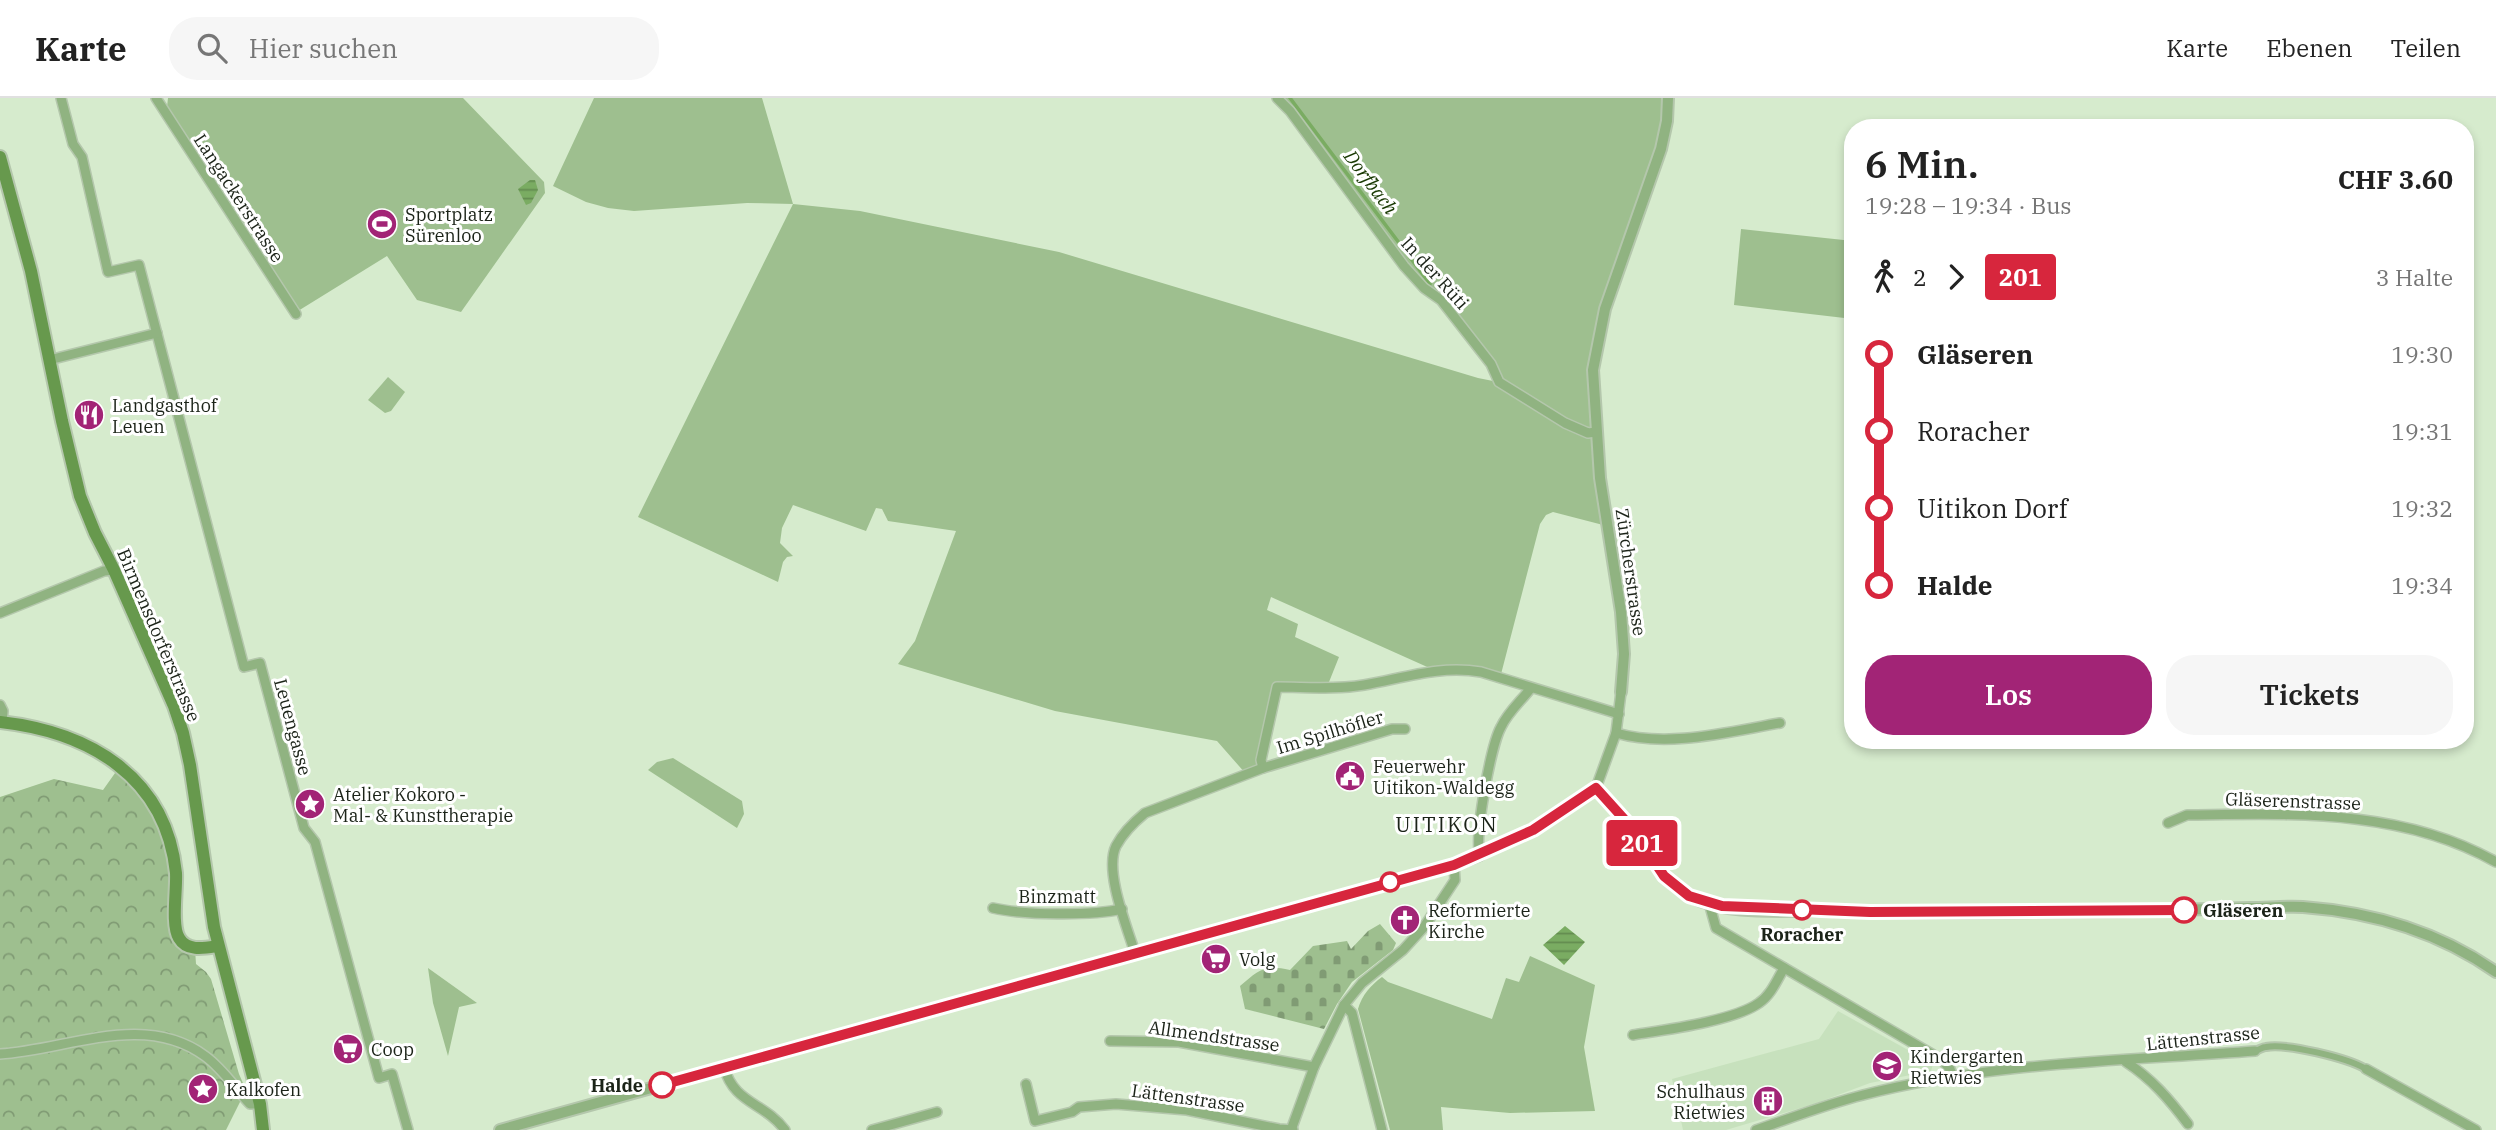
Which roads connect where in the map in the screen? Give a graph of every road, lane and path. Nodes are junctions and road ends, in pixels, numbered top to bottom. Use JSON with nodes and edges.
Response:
{"nodes":[{"id":1,"x":61,"y":98,"type":"edge"},
{"id":2,"x":156,"y":98,"type":"edge"},
{"id":3,"x":1277,"y":98,"type":"edge"},
{"id":4,"x":1668,"y":98,"type":"edge"},
{"id":5,"x":1,"y":159,"type":"edge"},
{"id":6,"x":296,"y":314,"type":"dead end"},
{"id":7,"x":157,"y":333,"type":"junction"},
{"id":8,"x":49,"y":360,"type":"junction"},
{"id":9,"x":1596,"y":432,"type":"junction"},
{"id":10,"x":114,"y":570,"type":"junction"},
{"id":11,"x":0,"y":613,"type":"edge"},
{"id":12,"x":1531,"y":688,"type":"junction"},
{"id":13,"x":1620,"y":692,"type":"joint"},
{"id":14,"x":0,"y":705,"type":"edge"},
{"id":15,"x":1619,"y":714,"type":"junction"},
{"id":16,"x":1,"y":722,"type":"edge"},
{"id":17,"x":1780,"y":723,"type":"dead end"},
{"id":18,"x":1405,"y":729,"type":"dead end"},
{"id":19,"x":1616,"y":733,"type":"junction"},
{"id":20,"x":1264,"y":768,"type":"junction"},
{"id":21,"x":1596,"y":788,"type":"junction"},
{"id":22,"x":2168,"y":823,"type":"dead end"},
{"id":23,"x":1633,"y":829,"type":"joint"},
{"id":24,"x":1480,"y":855,"type":"junction"},
{"id":25,"x":2496,"y":862,"type":"edge"},
{"id":26,"x":1454,"y":865,"type":"junction"},
{"id":27,"x":1709,"y":903,"type":"junction"},
{"id":28,"x":993,"y":908,"type":"dead end"},
{"id":29,"x":1122,"y":909,"type":"junction"},
{"id":30,"x":218,"y":946,"type":"junction"},
{"id":31,"x":1135,"y":953,"type":"junction"},
{"id":32,"x":1784,"y":968,"type":"junction"},
{"id":33,"x":2496,"y":972,"type":"edge"},
{"id":34,"x":1344,"y":1005,"type":"junction"},
{"id":35,"x":1633,"y":1035,"type":"dead end"},
{"id":36,"x":1110,"y":1041,"type":"dead end"},
{"id":37,"x":2255,"y":1051,"type":"joint"},
{"id":38,"x":0,"y":1054,"type":"edge"},
{"id":39,"x":2124,"y":1061,"type":"junction"},
{"id":40,"x":1314,"y":1066,"type":"junction"},
{"id":41,"x":724,"y":1067,"type":"junction"},
{"id":42,"x":2366,"y":1069,"type":"joint"},
{"id":43,"x":1953,"y":1077,"type":"junction"},
{"id":44,"x":1026,"y":1084,"type":"dead end"},
{"id":45,"x":260,"y":1104,"type":"junction"},
{"id":46,"x":937,"y":1112,"type":"dead end"},
{"id":47,"x":2188,"y":1124,"type":"dead end"},
{"id":48,"x":263,"y":1130,"type":"edge"},
{"id":49,"x":408,"y":1130,"type":"edge"},
{"id":50,"x":499,"y":1130,"type":"edge"},
{"id":51,"x":785,"y":1130,"type":"edge"},
{"id":52,"x":872,"y":1130,"type":"edge"},
{"id":53,"x":1291,"y":1130,"type":"edge"},
{"id":54,"x":1382,"y":1130,"type":"edge"},
{"id":55,"x":1756,"y":1130,"type":"edge"},
{"id":56,"x":2476,"y":1130,"type":"edge"}],
"edges":[{"from":1,"to":7,"type":"street","name":"Leuengasse"},
{"from":2,"to":6,"type":"street","name":"Langackerstrasse"},
{"from":3,"to":9,"type":"street","name":"In der Rüti"},
{"from":4,"to":9,"type":"street","name":"Zürcherstrasse"},
{"from":5,"to":8,"type":"main road","name":"Birmensdorferstrasse"},
{"from":7,"to":8,"type":"street"},
{"from":7,"to":49,"type":"street","name":"Leuengasse"},
{"from":8,"to":10,"type":"main road","name":"Birmensdorferstrasse"},
{"from":9,"to":13,"type":"street","name":"Zürcherstrasse"},
{"from":10,"to":11,"type":"street"},
{"from":10,"to":30,"type":"main road","name":"Birmensdorferstrasse"},
{"from":12,"to":15,"type":"street"},
{"from":12,"to":20,"type":"street","name":"Im Spilhöfler"},
{"from":12,"to":24,"type":"street"},
{"from":13,"to":15,"type":"street","name":"Zürcherstrasse"},
{"from":14,"to":16,"type":"street"},
{"from":15,"to":19,"type":"street","name":"Zürcherstrasse"},
{"from":16,"to":30,"type":"main road"},
{"from":17,"to":19,"type":"street"},
{"from":18,"to":20,"type":"street","name":"Im Spilhöfler"},
{"from":19,"to":21,"type":"street","name":"Zürcherstrasse"},
{"from":20,"to":29,"type":"street","name":"Im Spilhöfler"},
{"from":21,"to":23,"type":"street"},
{"from":21,"to":24,"type":"street"},
{"from":22,"to":25,"type":"street","name":"Gläserenstrasse"},
{"from":23,"to":27,"type":"street"},
{"from":24,"to":26,"type":"street"},
{"from":26,"to":31,"type":"street"},
{"from":26,"to":34,"type":"street"},
{"from":27,"to":32,"type":"street"},
{"from":27,"to":33,"type":"street"},
{"from":28,"to":29,"type":"street","name":"Binzmatt"},
{"from":29,"to":31,"type":"street","name":"Im Spilhöfler"},
{"from":30,"to":45,"type":"main road","name":"Birmensdorferstrasse"},
{"from":31,"to":41,"type":"street"},
{"from":32,"to":35,"type":"street"},
{"from":32,"to":43,"type":"street"},
{"from":34,"to":40,"type":"street"},
{"from":34,"to":54,"type":"street"},
{"from":36,"to":40,"type":"street","name":"Allmendstrasse"},
{"from":37,"to":39,"type":"street","name":"Lättenstrasse"},
{"from":37,"to":42,"type":"street","name":"Lättenstrasse"},
{"from":38,"to":45,"type":"street"},
{"from":39,"to":43,"type":"street","name":"Lättenstrasse"},
{"from":39,"to":47,"type":"street","name":"Lättenstrasse"},
{"from":40,"to":53,"type":"street"},
{"from":41,"to":50,"type":"street"},
{"from":41,"to":51,"type":"street"},
{"from":42,"to":56,"type":"street"},
{"from":43,"to":55,"type":"street","name":"Lättenstrasse"},
{"from":44,"to":53,"type":"street","name":"Lättenstrasse"},
{"from":45,"to":48,"type":"main road","name":"Birmensdorferstrasse"},
{"from":46,"to":52,"type":"street"}]}
